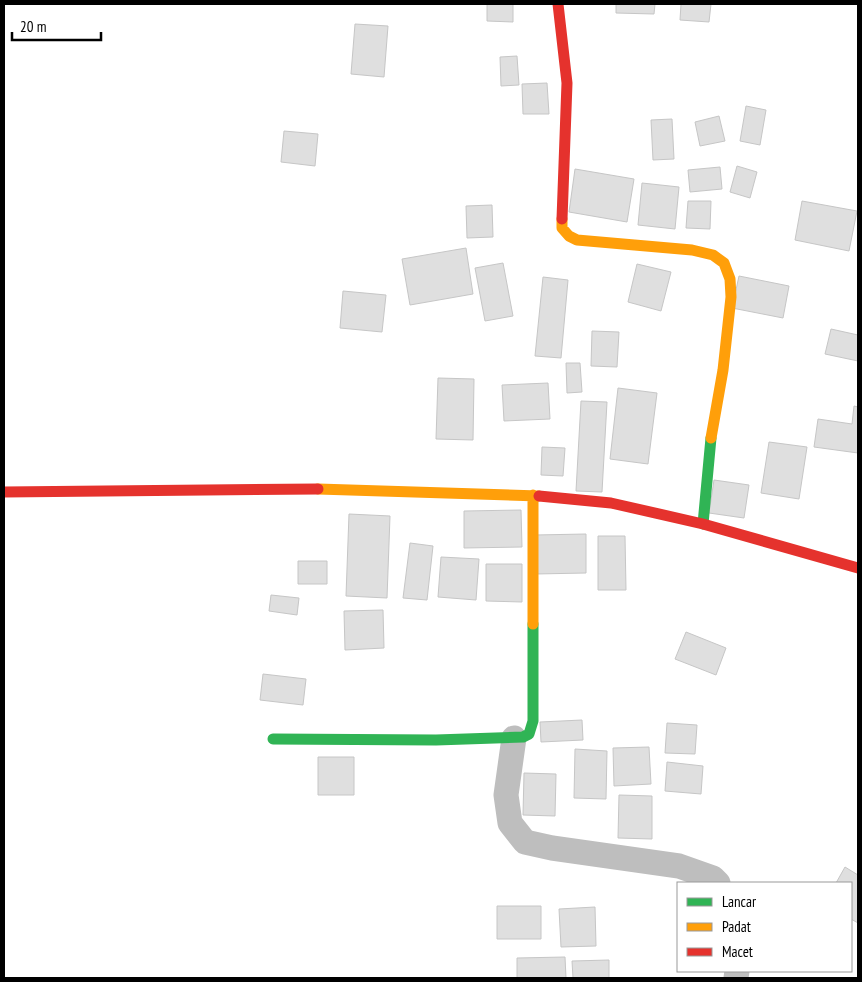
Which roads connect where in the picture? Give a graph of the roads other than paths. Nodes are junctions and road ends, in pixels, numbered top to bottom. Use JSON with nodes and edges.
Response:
{"nodes":[{"id":1,"x":558,"y":4,"type":"edge"},
{"id":2,"x":4,"y":492,"type":"edge"},
{"id":3,"x":533,"y":495,"type":"junction"},
{"id":4,"x":702,"y":524,"type":"junction"},
{"id":5,"x":858,"y":568,"type":"edge"},
{"id":6,"x":514,"y":738,"type":"junction"},
{"id":7,"x":273,"y":740,"type":"dead end"},
{"id":8,"x":717,"y":882,"type":"edge"}],
"edges":[{"from":1,"to":4,"type":"street"},
{"from":2,"to":3,"type":"street"},
{"from":3,"to":4,"type":"street"},
{"from":3,"to":6,"type":"street"},
{"from":4,"to":5,"type":"street"},
{"from":6,"to":7,"type":"street"},
{"from":6,"to":8,"type":"street"}]}
